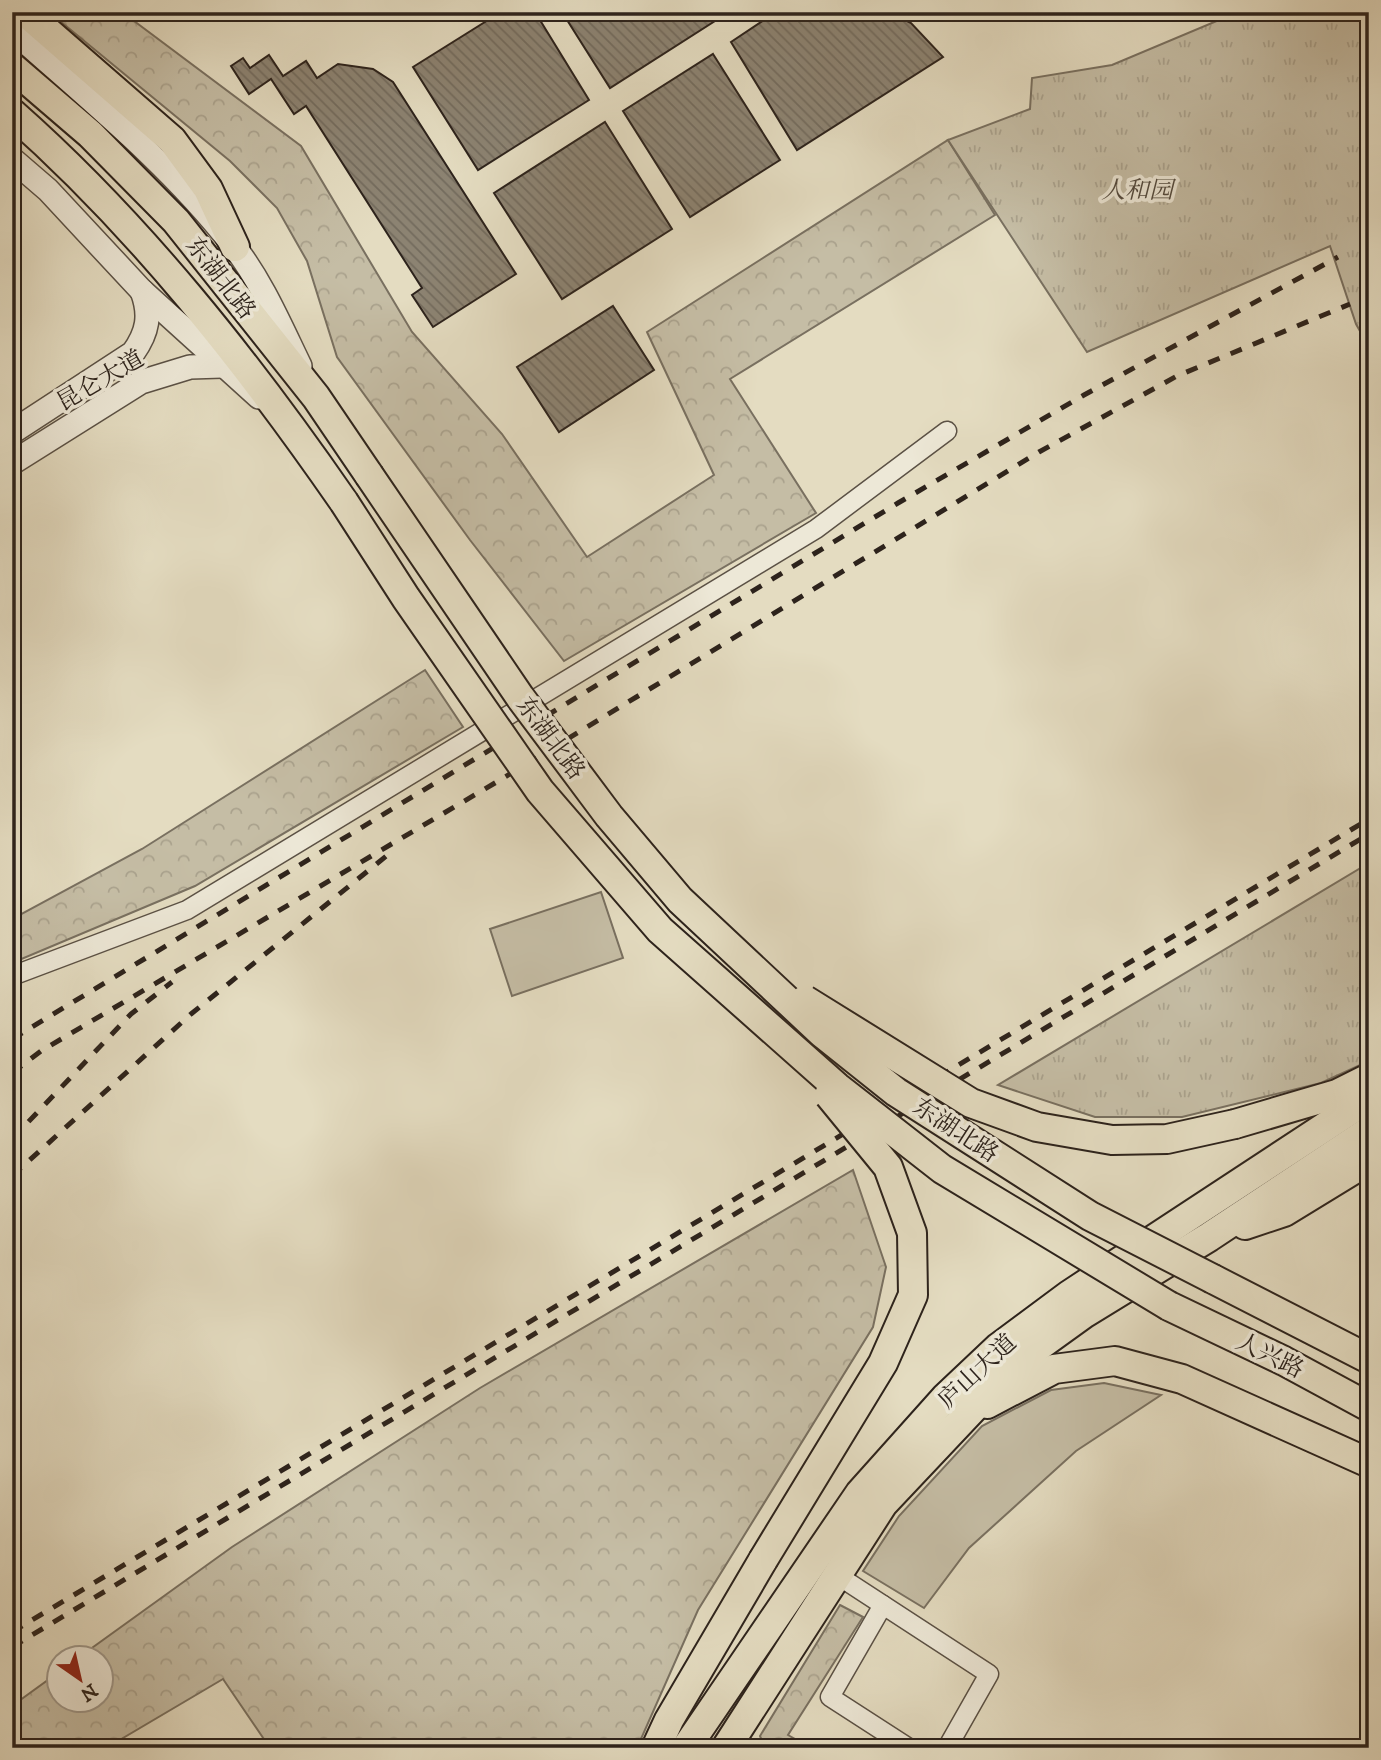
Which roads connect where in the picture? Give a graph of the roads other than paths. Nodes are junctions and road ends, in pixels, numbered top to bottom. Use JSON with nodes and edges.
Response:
{"nodes":[{"id":1,"x":25,"y":12,"type":"edge"},
{"id":2,"x":12,"y":30,"type":"edge"},
{"id":3,"x":12,"y":67,"type":"edge"},
{"id":4,"x":12,"y":113,"type":"edge"},
{"id":5,"x":12,"y":159,"type":"edge"},
{"id":6,"x":235,"y":247,"type":"junction"},
{"id":7,"x":142,"y":291,"type":"junction"},
{"id":8,"x":222,"y":366,"type":"junction"},
{"id":9,"x":316,"y":397,"type":"junction"},
{"id":10,"x":288,"y":421,"type":"junction"},
{"id":11,"x":947,"y":431,"type":"dead end"},
{"id":12,"x":12,"y":432,"type":"edge"},
{"id":13,"x":12,"y":463,"type":"edge"},
{"id":14,"x":749,"y":965,"type":"junction"},
{"id":15,"x":12,"y":976,"type":"edge"},
{"id":16,"x":792,"y":1049,"type":"junction"},
{"id":17,"x":1369,"y":1079,"type":"edge"},
{"id":18,"x":1369,"y":1098,"type":"edge"},
{"id":19,"x":1369,"y":1131,"type":"edge"},
{"id":20,"x":1369,"y":1160,"type":"edge"},
{"id":21,"x":1209,"y":1237,"type":"junction"},
{"id":22,"x":1213,"y":1279,"type":"joint"},
{"id":23,"x":1169,"y":1307,"type":"joint"},
{"id":24,"x":1299,"y":1322,"type":"junction"},
{"id":25,"x":1369,"y":1338,"type":"edge"},
{"id":26,"x":1369,"y":1359,"type":"edge"},
{"id":27,"x":1369,"y":1407,"type":"edge"},
{"id":28,"x":962,"y":1416,"type":"junction"},
{"id":29,"x":1369,"y":1463,"type":"edge"},
{"id":30,"x":836,"y":1576,"type":"junction"},
{"id":31,"x":883,"y":1605,"type":"junction"},
{"id":32,"x":738,"y":1741,"type":"edge"},
{"id":33,"x":656,"y":1748,"type":"edge"},
{"id":34,"x":686,"y":1748,"type":"edge"},
{"id":35,"x":909,"y":1748,"type":"edge"},
{"id":36,"x":947,"y":1748,"type":"edge"}],
"edges":[{"from":1,"to":6,"type":"main road"},
{"from":2,"to":6,"type":"street"},
{"from":3,"to":9,"type":"main road","name":"东湖北路"},
{"from":4,"to":10,"type":"main road","name":"东湖北路"},
{"from":5,"to":7,"type":"street"},
{"from":6,"to":9,"type":"street"},
{"from":7,"to":8,"type":"street"},
{"from":7,"to":12,"type":"street","name":"昆仑大道"},
{"from":8,"to":10,"type":"street"},
{"from":8,"to":13,"type":"street","name":"昆仑大道"},
{"from":9,"to":14,"type":"main road","name":"东湖北路","bridge":true},
{"from":10,"to":16,"type":"main road","name":"东湖北路","bridge":true},
{"from":11,"to":15,"type":"street"},
{"from":14,"to":17,"type":"main road","bridge":true},
{"from":14,"to":22,"type":"main road","name":"东湖北路","bridge":true},
{"from":16,"to":23,"type":"main road","name":"东湖北路","bridge":true},
{"from":16,"to":33,"type":"main road","bridge":true},
{"from":18,"to":34,"type":"main road","name":"庐山大道"},
{"from":19,"to":21,"type":"main road","name":"庐山大道"},
{"from":20,"to":21,"type":"main road"},
{"from":21,"to":28,"type":"main road","name":"庐山大道"},
{"from":22,"to":24,"type":"main road","name":"人兴路"},
{"from":23,"to":27,"type":"main road","name":"人兴路"},
{"from":24,"to":25,"type":"main road"},
{"from":24,"to":26,"type":"main road","name":"人兴路"},
{"from":28,"to":29,"type":"main road"},
{"from":28,"to":30,"type":"main road","name":"庐山大道"},
{"from":30,"to":31,"type":"street"},
{"from":30,"to":32,"type":"main road","name":"庐山大道"},
{"from":31,"to":35,"type":"street"},
{"from":31,"to":36,"type":"street"}]}
